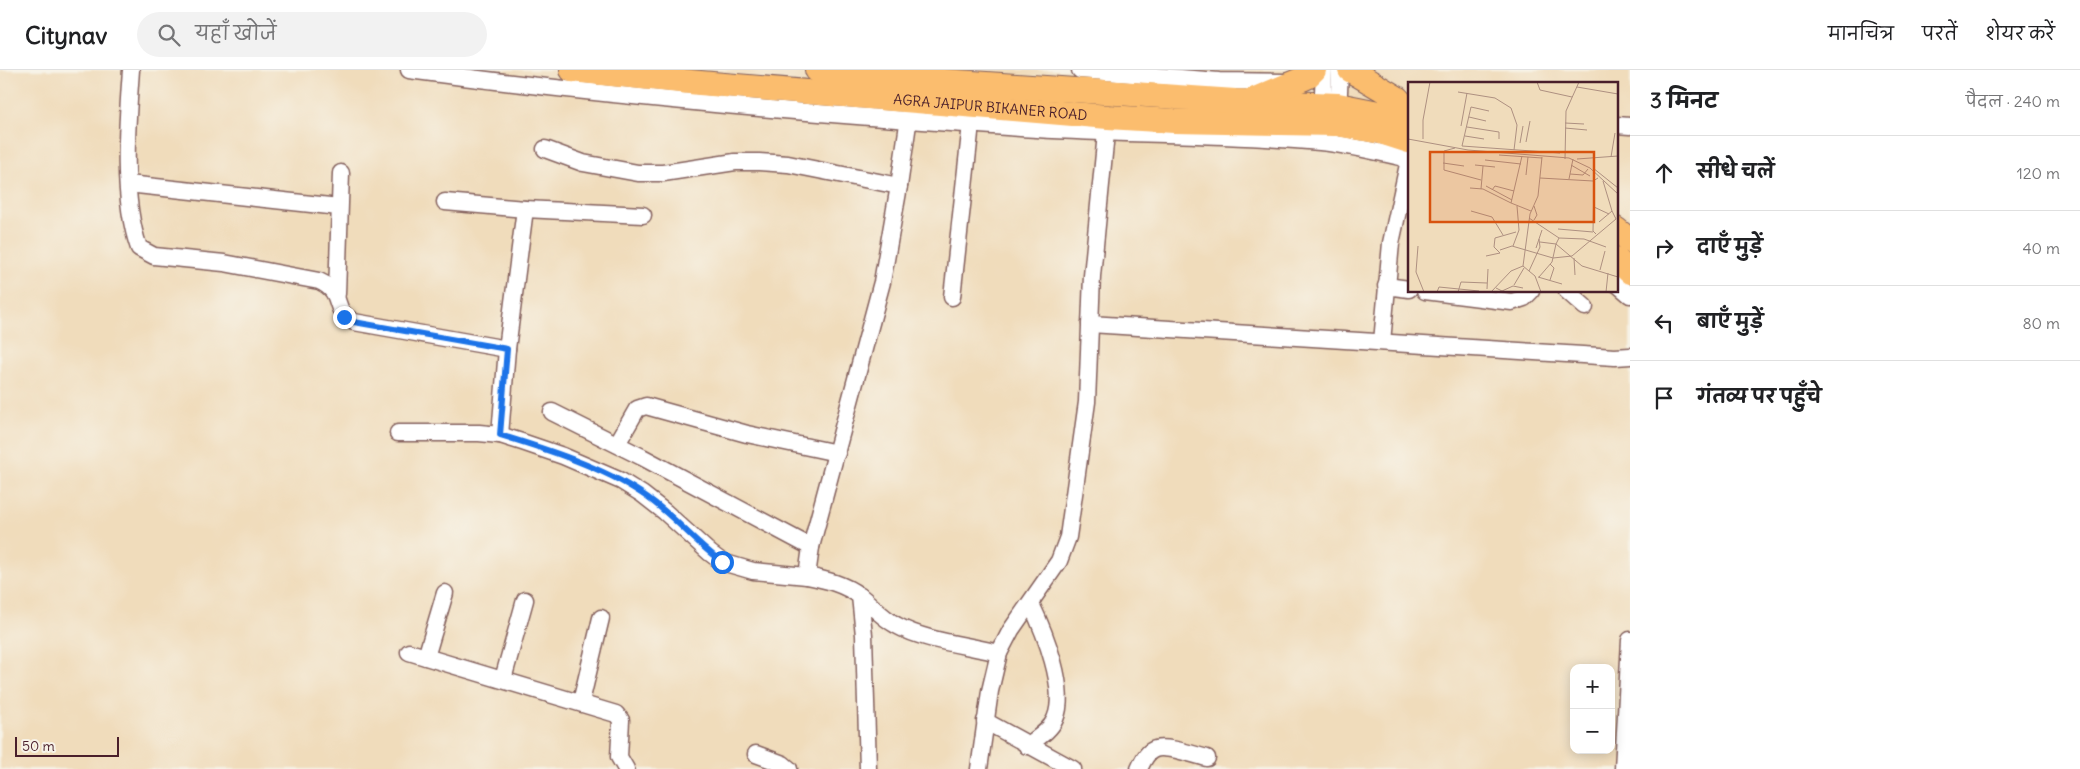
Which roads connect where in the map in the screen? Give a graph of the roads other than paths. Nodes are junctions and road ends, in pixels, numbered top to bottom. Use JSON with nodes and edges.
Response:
{"nodes":[{"id":1,"x":131,"y":70,"type":"edge"},
{"id":2,"x":409,"y":70,"type":"edge"},
{"id":3,"x":572,"y":70,"type":"edge"},
{"id":4,"x":817,"y":70,"type":"edge"},
{"id":5,"x":1080,"y":70,"type":"edge"},
{"id":6,"x":1314,"y":70,"type":"edge"},
{"id":7,"x":1324,"y":70,"type":"edge"},
{"id":8,"x":1340,"y":70,"type":"edge"},
{"id":9,"x":1350,"y":70,"type":"edge"},
{"id":10,"x":1293,"y":82,"type":"junction"},
{"id":11,"x":1251,"y":101,"type":"junction"},
{"id":12,"x":910,"y":110,"type":"junction"},
{"id":13,"x":1408,"y":110,"type":"edge"},
{"id":14,"x":1408,"y":119,"type":"edge"},
{"id":15,"x":971,"y":124,"type":"junction"},
{"id":16,"x":1329,"y":124,"type":"junction"},
{"id":17,"x":1107,"y":125,"type":"junction"},
{"id":18,"x":1408,"y":141,"type":"edge"},
{"id":19,"x":545,"y":149,"type":"dead end"},
{"id":20,"x":1408,"y":160,"type":"edge"},
{"id":21,"x":1408,"y":167,"type":"edge"},
{"id":22,"x":341,"y":173,"type":"dead end"},
{"id":23,"x":128,"y":184,"type":"junction"},
{"id":24,"x":899,"y":186,"type":"junction"},
{"id":25,"x":1404,"y":197,"type":"edge"},
{"id":26,"x":445,"y":202,"type":"dead end"},
{"id":27,"x":339,"y":207,"type":"junction"},
{"id":28,"x":525,"y":210,"type":"junction"},
{"id":29,"x":643,"y":214,"type":"dead end"},
{"id":30,"x":1618,"y":261,"type":"edge"},
{"id":31,"x":1630,"y":272,"type":"edge"},
{"id":32,"x":1618,"y":285,"type":"edge"},
{"id":33,"x":1386,"y":286,"type":"junction"},
{"id":34,"x":1408,"y":289,"type":"edge"},
{"id":35,"x":1433,"y":292,"type":"edge"},
{"id":36,"x":1567,"y":292,"type":"edge"},
{"id":37,"x":337,"y":294,"type":"junction"},
{"id":38,"x":1523,"y":294,"type":"edge"},
{"id":39,"x":1630,"y":295,"type":"edge"},
{"id":40,"x":952,"y":297,"type":"dead end"},
{"id":41,"x":1585,"y":307,"type":"dead end"},
{"id":42,"x":1090,"y":324,"type":"junction"},
{"id":43,"x":1382,"y":342,"type":"junction"},
{"id":44,"x":507,"y":349,"type":"junction"},
{"id":45,"x":1630,"y":356,"type":"edge"},
{"id":46,"x":552,"y":412,"type":"dead end"},
{"id":47,"x":398,"y":433,"type":"dead end"},
{"id":48,"x":500,"y":435,"type":"junction"},
{"id":49,"x":617,"y":444,"type":"junction"},
{"id":50,"x":837,"y":453,"type":"junction"},
{"id":51,"x":811,"y":547,"type":"junction"},
{"id":52,"x":808,"y":576,"type":"junction"},
{"id":53,"x":445,"y":593,"type":"dead end"},
{"id":54,"x":860,"y":596,"type":"junction"},
{"id":55,"x":525,"y":600,"type":"dead end"},
{"id":56,"x":1030,"y":604,"type":"junction"},
{"id":57,"x":601,"y":618,"type":"dead end"},
{"id":58,"x":1630,"y":640,"type":"edge"},
{"id":59,"x":409,"y":652,"type":"dead end"},
{"id":60,"x":999,"y":653,"type":"junction"},
{"id":61,"x":426,"y":657,"type":"junction"},
{"id":62,"x":503,"y":679,"type":"junction"},
{"id":63,"x":581,"y":702,"type":"junction"},
{"id":64,"x":985,"y":721,"type":"junction"},
{"id":65,"x":1028,"y":746,"type":"junction"},
{"id":66,"x":756,"y":754,"type":"dead end"},
{"id":67,"x":1207,"y":758,"type":"dead end"},
{"id":68,"x":626,"y":769,"type":"edge"},
{"id":69,"x":789,"y":769,"type":"edge"},
{"id":70,"x":868,"y":769,"type":"edge"},
{"id":71,"x":979,"y":769,"type":"edge"},
{"id":72,"x":1072,"y":769,"type":"edge"},
{"id":73,"x":1139,"y":769,"type":"edge"},
{"id":74,"x":1623,"y":769,"type":"edge"}],
"edges":[{"from":1,"to":23,"type":"street"},
{"from":2,"to":12,"type":"street"},
{"from":3,"to":12,"type":"highway","name":"AGRA JAIPUR BIKANER ROAD"},
{"from":4,"to":11,"type":"highway","name":"AGRA JAIPUR BIKANER ROAD"},
{"from":5,"to":10,"type":"street"},
{"from":6,"to":10,"type":"highway"},
{"from":7,"to":16,"type":"street"},
{"from":8,"to":16,"type":"street"},
{"from":9,"to":13,"type":"highway"},
{"from":10,"to":11,"type":"highway"},
{"from":11,"to":16,"type":"highway","name":"AGRA JAIPUR BIKANER ROAD"},
{"from":12,"to":15,"type":"street"},
{"from":12,"to":17,"type":"highway","name":"AGRA JAIPUR BIKANER ROAD"},
{"from":12,"to":24,"type":"street"},
{"from":14,"to":16,"type":"highway","name":"AGRA JAIPUR BIKANER ROAD"},
{"from":15,"to":17,"type":"street"},
{"from":15,"to":40,"type":"street"},
{"from":16,"to":17,"type":"highway","name":"AGRA JAIPUR BIKANER ROAD"},
{"from":16,"to":18,"type":"highway","name":"AGRA JAIPUR BIKANER ROAD"},
{"from":16,"to":20,"type":"street"},
{"from":17,"to":42,"type":"street"},
{"from":19,"to":24,"type":"street"},
{"from":21,"to":25,"type":"street"},
{"from":22,"to":27,"type":"street"},
{"from":23,"to":27,"type":"street"},
{"from":23,"to":37,"type":"street"},
{"from":24,"to":50,"type":"street"},
{"from":25,"to":33,"type":"street"},
{"from":26,"to":28,"type":"street"},
{"from":27,"to":37,"type":"street"},
{"from":28,"to":29,"type":"street"},
{"from":28,"to":44,"type":"street"},
{"from":30,"to":31,"type":"highway"},
{"from":32,"to":39,"type":"street"},
{"from":33,"to":34,"type":"street"},
{"from":33,"to":43,"type":"street"},
{"from":35,"to":38,"type":"street"},
{"from":36,"to":41,"type":"street"},
{"from":37,"to":44,"type":"street"},
{"from":42,"to":43,"type":"street"},
{"from":42,"to":56,"type":"street"},
{"from":43,"to":45,"type":"street"},
{"from":44,"to":48,"type":"street"},
{"from":46,"to":49,"type":"street"},
{"from":47,"to":48,"type":"street"},
{"from":48,"to":52,"type":"street"},
{"from":49,"to":50,"type":"street"},
{"from":49,"to":51,"type":"street"},
{"from":50,"to":51,"type":"street"},
{"from":51,"to":52,"type":"street"},
{"from":52,"to":54,"type":"street"},
{"from":53,"to":61,"type":"street"},
{"from":54,"to":60,"type":"street"},
{"from":54,"to":70,"type":"street"},
{"from":55,"to":62,"type":"street"},
{"from":56,"to":60,"type":"street"},
{"from":56,"to":65,"type":"street"},
{"from":57,"to":63,"type":"street"},
{"from":58,"to":74,"type":"street"},
{"from":59,"to":61,"type":"street"},
{"from":60,"to":64,"type":"street"},
{"from":61,"to":62,"type":"street"},
{"from":62,"to":63,"type":"street"},
{"from":63,"to":68,"type":"street"},
{"from":64,"to":65,"type":"street"},
{"from":64,"to":71,"type":"street"},
{"from":65,"to":72,"type":"street"},
{"from":66,"to":69,"type":"street"},
{"from":67,"to":73,"type":"street"}]}
